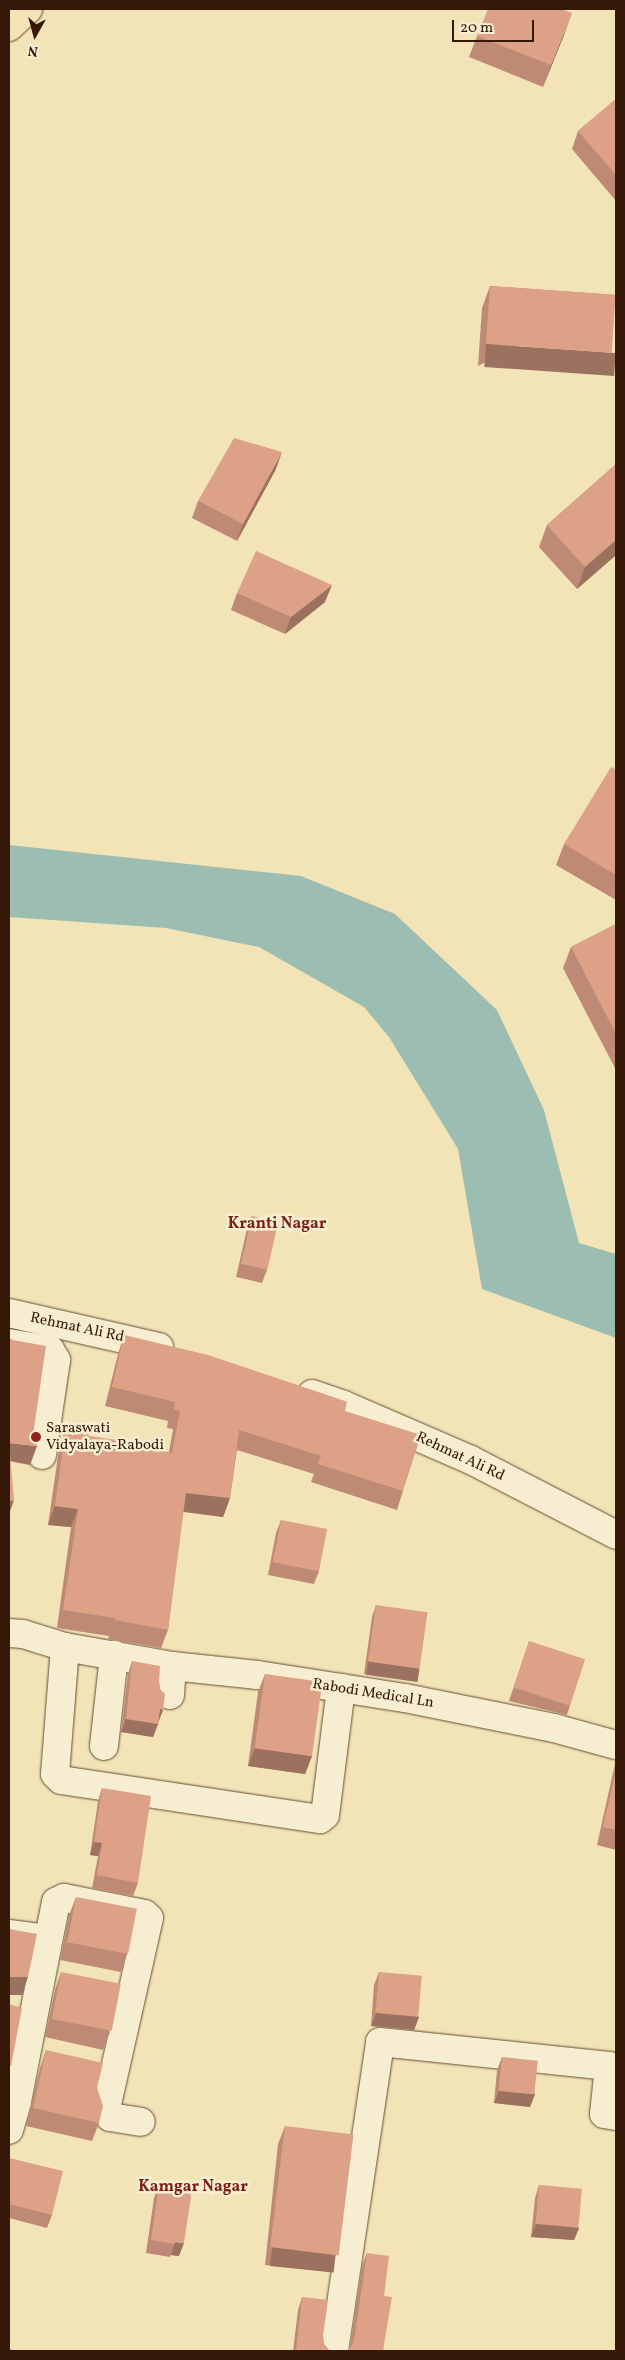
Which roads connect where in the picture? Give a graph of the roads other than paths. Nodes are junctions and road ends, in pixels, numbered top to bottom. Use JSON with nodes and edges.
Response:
{"nodes":[{"id":1,"x":28,"y":9,"type":"edge"},
{"id":2,"x":9,"y":27,"type":"edge"},
{"id":3,"x":9,"y":1313,"type":"edge"},
{"id":4,"x":9,"y":1343,"type":"edge"},
{"id":5,"x":187,"y":1353,"type":"edge"},
{"id":6,"x":289,"y":1386,"type":"edge"},
{"id":7,"x":42,"y":1455,"type":"dead end"},
{"id":8,"x":616,"y":1535,"type":"edge"},
{"id":9,"x":9,"y":1633,"type":"edge"},
{"id":10,"x":65,"y":1646,"type":"junction"},
{"id":11,"x":114,"y":1655,"type":"junction"},
{"id":12,"x":172,"y":1666,"type":"junction"},
{"id":13,"x":341,"y":1688,"type":"junction"},
{"id":14,"x":170,"y":1695,"type":"dead end"},
{"id":15,"x":104,"y":1746,"type":"dead end"},
{"id":16,"x":616,"y":1746,"type":"edge"},
{"id":17,"x":9,"y":1934,"type":"edge"},
{"id":18,"x":44,"y":1959,"type":"junction"},
{"id":19,"x":69,"y":1977,"type":"edge"},
{"id":20,"x":106,"y":1984,"type":"edge"},
{"id":21,"x":133,"y":1990,"type":"junction"},
{"id":22,"x":22,"y":2011,"type":"edge"},
{"id":23,"x":86,"y":2063,"type":"edge"},
{"id":24,"x":115,"y":2069,"type":"junction"},
{"id":25,"x":13,"y":2101,"type":"edge"},
{"id":26,"x":616,"y":2116,"type":"edge"},
{"id":27,"x":141,"y":2122,"type":"dead end"},
{"id":28,"x":9,"y":2130,"type":"edge"},
{"id":29,"x":334,"y":2351,"type":"edge"}],
"edges":[{"from":1,"to":2,"type":"main road"},
{"from":3,"to":5,"type":"street","name":"Rehmat Ali Rd"},
{"from":4,"to":7,"type":"street"},
{"from":6,"to":8,"type":"street","name":"Rehmat Ali Rd"},
{"from":9,"to":10,"type":"street","name":"Rabodi Medical Ln"},
{"from":10,"to":11,"type":"street","name":"Rabodi Medical Ln"},
{"from":10,"to":13,"type":"street"},
{"from":11,"to":12,"type":"street","name":"Rabodi Medical Ln"},
{"from":11,"to":15,"type":"street"},
{"from":12,"to":13,"type":"street","name":"Rabodi Medical Ln"},
{"from":12,"to":14,"type":"street"},
{"from":13,"to":16,"type":"street","name":"Rabodi Medical Ln"},
{"from":17,"to":18,"type":"street"},
{"from":18,"to":19,"type":"street"},
{"from":18,"to":21,"type":"street"},
{"from":18,"to":22,"type":"street"},
{"from":20,"to":21,"type":"street"},
{"from":21,"to":24,"type":"street"},
{"from":22,"to":25,"type":"street"},
{"from":23,"to":24,"type":"street"},
{"from":24,"to":27,"type":"street"},
{"from":25,"to":28,"type":"street"},
{"from":26,"to":29,"type":"street"}]}
